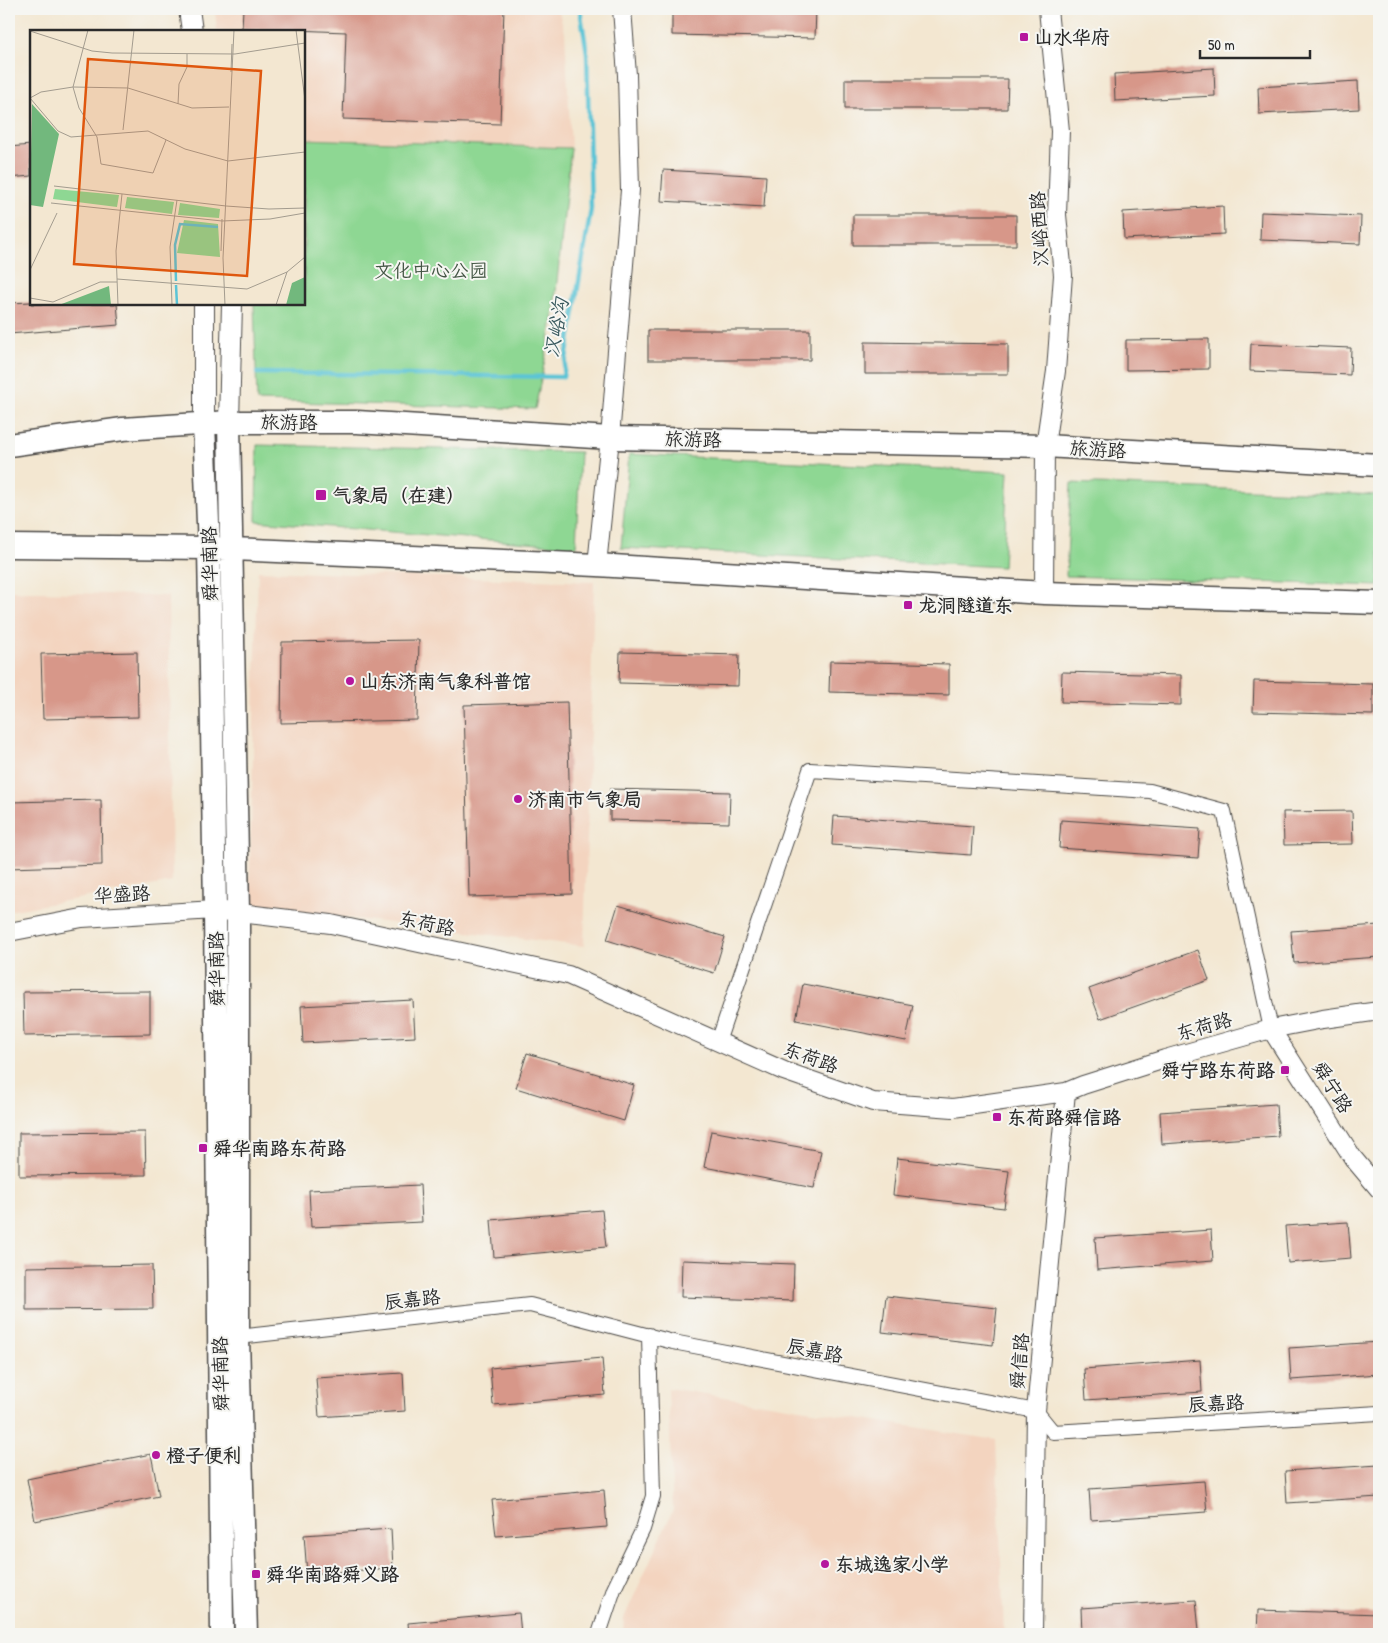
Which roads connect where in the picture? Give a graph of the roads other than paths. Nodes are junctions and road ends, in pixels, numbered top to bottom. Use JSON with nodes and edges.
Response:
{"nodes":[{"id":1,"x":189,"y":9,"type":"edge"},
{"id":2,"x":622,"y":9,"type":"edge"},
{"id":3,"x":1048,"y":9,"type":"edge"},
{"id":4,"x":192,"y":30,"type":"edge"},
{"id":5,"x":204,"y":305,"type":"edge"},
{"id":6,"x":232,"y":305,"type":"edge"},
{"id":7,"x":229,"y":422,"type":"junction"},
{"id":8,"x":204,"y":424,"type":"junction"},
{"id":9,"x":610,"y":438,"type":"junction"},
{"id":10,"x":9,"y":445,"type":"edge"},
{"id":11,"x":1045,"y":446,"type":"junction"},
{"id":12,"x":1379,"y":465,"type":"edge"},
{"id":13,"x":9,"y":546,"type":"edge"},
{"id":14,"x":209,"y":548,"type":"junction"},
{"id":15,"x":232,"y":550,"type":"junction"},
{"id":16,"x":597,"y":565,"type":"junction"},
{"id":17,"x":1044,"y":593,"type":"junction"},
{"id":18,"x":1379,"y":603,"type":"edge"},
{"id":19,"x":215,"y":910,"type":"junction"},
{"id":20,"x":238,"y":912,"type":"junction"},
{"id":21,"x":9,"y":932,"type":"edge"},
{"id":22,"x":1379,"y":1011,"type":"edge"},
{"id":23,"x":1271,"y":1029,"type":"junction"},
{"id":24,"x":718,"y":1042,"type":"junction"},
{"id":25,"x":1066,"y":1092,"type":"junction"},
{"id":26,"x":1379,"y":1189,"type":"edge"},
{"id":27,"x":649,"y":1335,"type":"junction"},
{"id":28,"x":238,"y":1337,"type":"junction"},
{"id":29,"x":1036,"y":1411,"type":"junction"},
{"id":30,"x":1379,"y":1413,"type":"edge"},
{"id":31,"x":222,"y":1634,"type":"edge"},
{"id":32,"x":246,"y":1634,"type":"edge"},
{"id":33,"x":599,"y":1634,"type":"edge"},
{"id":34,"x":1032,"y":1634,"type":"edge"}],
"edges":[{"from":1,"to":4,"type":"main road"},
{"from":2,"to":9,"type":"street"},
{"from":3,"to":11,"type":"street","name":"汉峪西路"},
{"from":5,"to":8,"type":"main road","name":"舜华南路"},
{"from":6,"to":7,"type":"main road","name":"舜华南路"},
{"from":7,"to":8,"type":"main road","name":"旅游路"},
{"from":7,"to":9,"type":"main road","name":"旅游路"},
{"from":7,"to":15,"type":"main road","name":"舜华南路"},
{"from":8,"to":10,"type":"main road","name":"旅游路"},
{"from":8,"to":14,"type":"main road","name":"舜华南路"},
{"from":9,"to":11,"type":"main road","name":"旅游路"},
{"from":9,"to":16,"type":"street"},
{"from":11,"to":12,"type":"main road","name":"旅游路"},
{"from":11,"to":17,"type":"street","name":"汉峪西路"},
{"from":13,"to":14,"type":"main road"},
{"from":14,"to":15,"type":"main road"},
{"from":14,"to":19,"type":"main road","name":"舜华南路"},
{"from":15,"to":16,"type":"main road"},
{"from":15,"to":20,"type":"main road","name":"舜华南路"},
{"from":16,"to":17,"type":"main road"},
{"from":17,"to":18,"type":"main road"},
{"from":19,"to":20,"type":"street","name":"华盛路"},
{"from":19,"to":21,"type":"street","name":"华盛路"},
{"from":19,"to":31,"type":"main road","name":"舜华南路"},
{"from":20,"to":24,"type":"street","name":"东荷路"},
{"from":20,"to":28,"type":"main road","name":"舜华南路"},
{"from":22,"to":23,"type":"street","name":"东荷路"},
{"from":23,"to":24,"type":"street"},
{"from":23,"to":25,"type":"street","name":"东荷路"},
{"from":23,"to":26,"type":"street","name":"舜宁路"},
{"from":24,"to":25,"type":"street","name":"东荷路"},
{"from":25,"to":29,"type":"street","name":"舜信路"},
{"from":27,"to":28,"type":"street","name":"辰嘉路"},
{"from":27,"to":29,"type":"street","name":"辰嘉路"},
{"from":27,"to":33,"type":"street"},
{"from":28,"to":32,"type":"main road","name":"舜华南路"},
{"from":29,"to":30,"type":"street","name":"辰嘉路"},
{"from":29,"to":34,"type":"street","name":"舜信路"}]}
